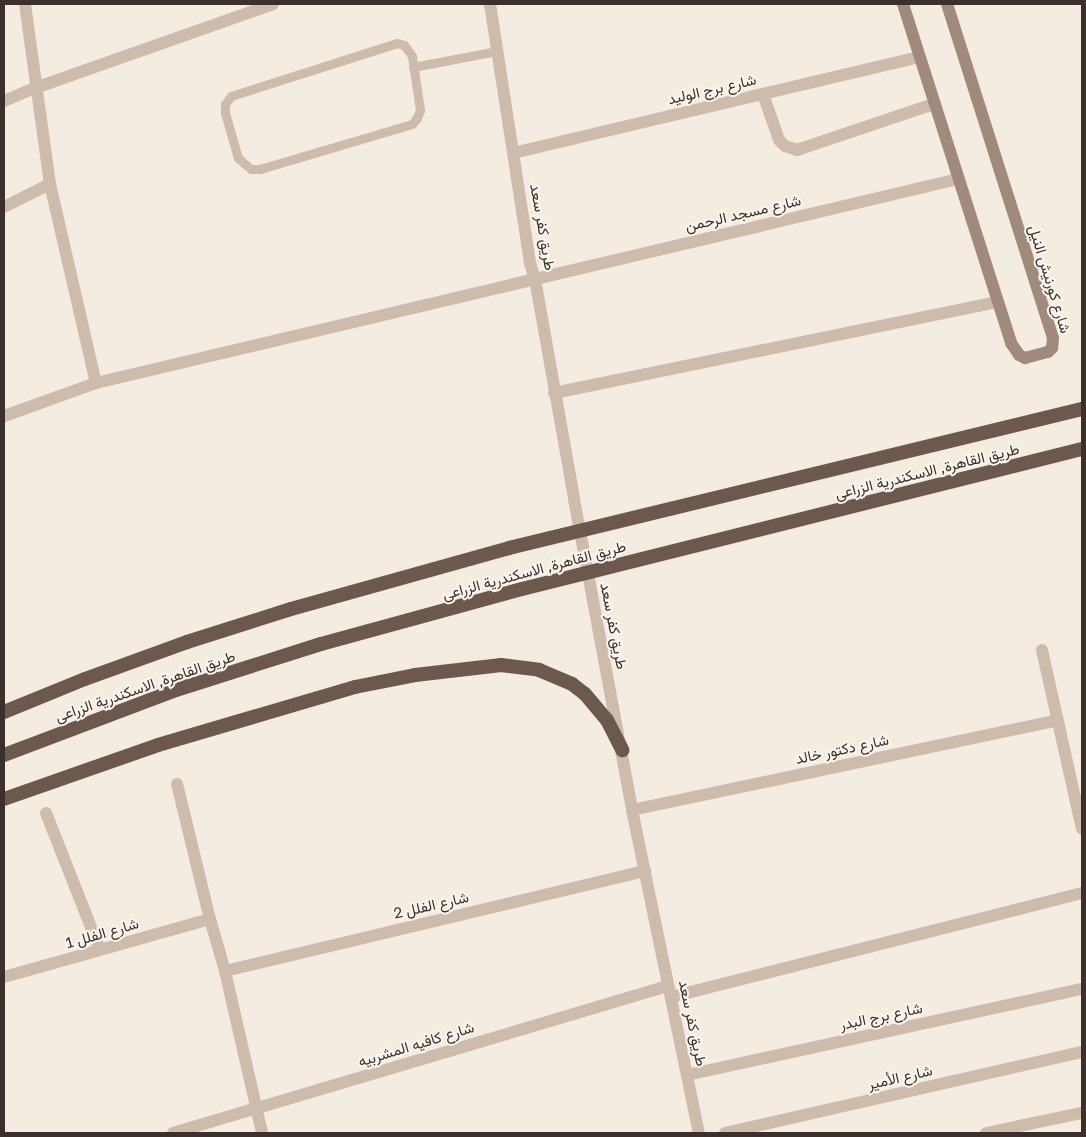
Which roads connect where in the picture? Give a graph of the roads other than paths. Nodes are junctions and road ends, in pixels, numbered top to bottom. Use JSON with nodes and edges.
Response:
{"nodes":[{"id":1,"x":25,"y":4,"type":"edge"},
{"id":2,"x":273,"y":4,"type":"edge"},
{"id":3,"x":490,"y":4,"type":"edge"},
{"id":4,"x":903,"y":4,"type":"edge"},
{"id":5,"x":947,"y":4,"type":"edge"},
{"id":6,"x":497,"y":51,"type":"junction"},
{"id":7,"x":919,"y":56,"type":"junction"},
{"id":8,"x":413,"y":67,"type":"junction"},
{"id":9,"x":35,"y":88,"type":"junction"},
{"id":10,"x":763,"y":94,"type":"junction"},
{"id":11,"x":4,"y":101,"type":"edge"},
{"id":12,"x":934,"y":104,"type":"junction"},
{"id":13,"x":513,"y":153,"type":"junction"},
{"id":14,"x":958,"y":179,"type":"junction"},
{"id":15,"x":50,"y":184,"type":"junction"},
{"id":16,"x":4,"y":206,"type":"edge"},
{"id":17,"x":535,"y":279,"type":"junction"},
{"id":18,"x":997,"y":302,"type":"junction"},
{"id":19,"x":96,"y":383,"type":"junction"},
{"id":20,"x":554,"y":393,"type":"junction"},
{"id":21,"x":1082,"y":409,"type":"edge"},
{"id":22,"x":4,"y":416,"type":"edge"},
{"id":23,"x":1082,"y":449,"type":"edge"},
{"id":24,"x":1042,"y":650,"type":"dead end"},
{"id":25,"x":4,"y":712,"type":"edge"},
{"id":26,"x":1058,"y":720,"type":"junction"},
{"id":27,"x":622,"y":750,"type":"junction"},
{"id":28,"x":4,"y":756,"type":"edge"},
{"id":29,"x":177,"y":784,"type":"dead end"},
{"id":30,"x":4,"y":799,"type":"edge"},
{"id":31,"x":632,"y":810,"type":"junction"},
{"id":32,"x":46,"y":813,"type":"dead end"},
{"id":33,"x":1082,"y":829,"type":"edge"},
{"id":34,"x":645,"y":871,"type":"junction"},
{"id":35,"x":1082,"y":893,"type":"edge"},
{"id":36,"x":210,"y":919,"type":"junction"},
{"id":37,"x":100,"y":950,"type":"junction"},
{"id":38,"x":225,"y":971,"type":"junction"},
{"id":39,"x":4,"y":977,"type":"edge"},
{"id":40,"x":1082,"y":989,"type":"edge"},
{"id":41,"x":670,"y":991,"type":"junction"},
{"id":42,"x":1082,"y":1052,"type":"edge"},
{"id":43,"x":687,"y":1075,"type":"junction"},
{"id":44,"x":256,"y":1109,"type":"junction"},
{"id":45,"x":1082,"y":1113,"type":"edge"},
{"id":46,"x":173,"y":1133,"type":"edge"},
{"id":47,"x":262,"y":1133,"type":"edge"},
{"id":48,"x":699,"y":1133,"type":"edge"},
{"id":49,"x":724,"y":1133,"type":"edge"},
{"id":50,"x":986,"y":1133,"type":"edge"}],
"edges":[{"from":1,"to":9,"type":"street"},
{"from":2,"to":9,"type":"street"},
{"from":3,"to":6,"type":"street","name":"طريق كفر سعد"},
{"from":4,"to":7,"type":"main road","name":"شارع كورنيش النيل"},
{"from":5,"to":18,"type":"main road","name":"شارع كورنيش النيل"},
{"from":6,"to":8,"type":"lane"},
{"from":6,"to":13,"type":"street","name":"طريق كفر سعد"},
{"from":7,"to":10,"type":"street","name":"شارع برج الوليد"},
{"from":7,"to":12,"type":"main road","name":"شارع كورنيش النيل"},
{"from":8,"to":8,"type":"lane"},
{"from":9,"to":11,"type":"street"},
{"from":9,"to":15,"type":"street"},
{"from":10,"to":12,"type":"street"},
{"from":10,"to":13,"type":"street","name":"شارع برج الوليد"},
{"from":12,"to":14,"type":"main road","name":"شارع كورنيش النيل"},
{"from":13,"to":17,"type":"street","name":"طريق كفر سعد"},
{"from":14,"to":17,"type":"street","name":"شارع مسجد الرحمن"},
{"from":14,"to":18,"type":"main road","name":"شارع كورنيش النيل"},
{"from":15,"to":16,"type":"street"},
{"from":15,"to":19,"type":"street"},
{"from":17,"to":19,"type":"street","name":"شارع مسجد الرحمن"},
{"from":17,"to":20,"type":"street","name":"طريق كفر سعد"},
{"from":18,"to":20,"type":"street"},
{"from":19,"to":22,"type":"street","name":"شارع مسجد الرحمن"},
{"from":20,"to":27,"type":"street","name":"طريق كفر سعد"},
{"from":21,"to":25,"type":"highway","name":"طريق القاهرة, الاسكندرية الزراعى","bridge":true},
{"from":23,"to":28,"type":"highway","name":"طريق القاهرة, الاسكندرية الزراعى","bridge":true},
{"from":24,"to":26,"type":"street"},
{"from":26,"to":31,"type":"street","name":"شارع دكتور خالد"},
{"from":26,"to":33,"type":"street"},
{"from":27,"to":30,"type":"highway"},
{"from":27,"to":31,"type":"street","name":"طريق كفر سعد"},
{"from":29,"to":36,"type":"street"},
{"from":31,"to":34,"type":"street","name":"طريق كفر سعد"},
{"from":32,"to":37,"type":"street"},
{"from":34,"to":38,"type":"street","name":"شارع الفلل 2"},
{"from":34,"to":41,"type":"street","name":"طريق كفر سعد"},
{"from":35,"to":41,"type":"street","name":"شارع كافيه المشربيه"},
{"from":36,"to":37,"type":"street","name":"شارع الفلل 1"},
{"from":36,"to":38,"type":"street"},
{"from":37,"to":39,"type":"street","name":"شارع الفلل 1"},
{"from":38,"to":44,"type":"street"},
{"from":40,"to":43,"type":"street","name":"شارع برج البدر"},
{"from":41,"to":43,"type":"street","name":"طريق كفر سعد"},
{"from":41,"to":44,"type":"street","name":"شارع كافيه المشربيه"},
{"from":42,"to":49,"type":"street","name":"شارع الأمير"},
{"from":43,"to":48,"type":"street","name":"طريق كفر سعد"},
{"from":44,"to":46,"type":"street","name":"شارع كافيه المشربيه"},
{"from":44,"to":47,"type":"street"},
{"from":45,"to":50,"type":"street"}]}
